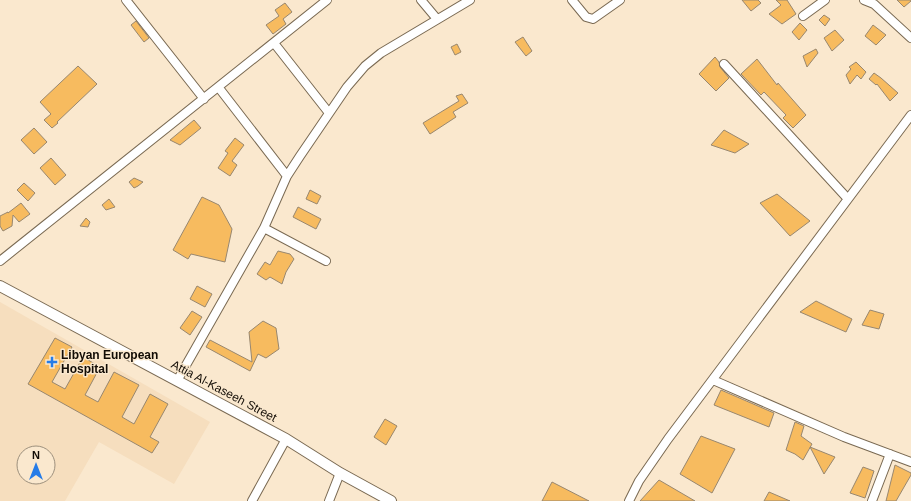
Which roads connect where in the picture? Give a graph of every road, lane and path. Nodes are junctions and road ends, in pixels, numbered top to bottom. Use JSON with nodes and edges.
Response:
{"nodes":[{"id":1,"x":126,"y":0,"type":"edge"},
{"id":2,"x":327,"y":0,"type":"edge"},
{"id":3,"x":421,"y":0,"type":"edge"},
{"id":4,"x":470,"y":0,"type":"edge"},
{"id":5,"x":572,"y":0,"type":"edge"},
{"id":6,"x":620,"y":0,"type":"edge"},
{"id":7,"x":825,"y":0,"type":"edge"},
{"id":8,"x":864,"y":0,"type":"edge"},
{"id":9,"x":803,"y":16,"type":"dead end"},
{"id":10,"x":436,"y":19,"type":"junction"},
{"id":11,"x":911,"y":38,"type":"edge"},
{"id":12,"x":274,"y":43,"type":"junction"},
{"id":13,"x":724,"y":64,"type":"dead end"},
{"id":14,"x":219,"y":88,"type":"junction"},
{"id":15,"x":204,"y":99,"type":"junction"},
{"id":16,"x":329,"y":112,"type":"junction"},
{"id":17,"x":911,"y":115,"type":"edge"},
{"id":18,"x":287,"y":176,"type":"junction"},
{"id":19,"x":848,"y":199,"type":"junction"},
{"id":20,"x":264,"y":228,"type":"junction"},
{"id":21,"x":0,"y":261,"type":"edge"},
{"id":22,"x":326,"y":261,"type":"dead end"},
{"id":23,"x":0,"y":286,"type":"edge"},
{"id":24,"x":712,"y":380,"type":"junction"},
{"id":25,"x":177,"y":381,"type":"junction"},
{"id":26,"x":286,"y":439,"type":"junction"},
{"id":27,"x":890,"y":454,"type":"junction"},
{"id":28,"x":911,"y":462,"type":"edge"},
{"id":29,"x":340,"y":473,"type":"junction"},
{"id":30,"x":252,"y":501,"type":"edge"},
{"id":31,"x":329,"y":501,"type":"edge"},
{"id":32,"x":391,"y":501,"type":"edge"},
{"id":33,"x":629,"y":501,"type":"edge"},
{"id":34,"x":872,"y":501,"type":"edge"}],
"edges":[{"from":1,"to":15,"type":"street"},
{"from":2,"to":12,"type":"street"},
{"from":3,"to":10,"type":"street"},
{"from":4,"to":10,"type":"street"},
{"from":5,"to":6,"type":"street"},
{"from":7,"to":9,"type":"street"},
{"from":8,"to":11,"type":"street"},
{"from":10,"to":16,"type":"street"},
{"from":12,"to":14,"type":"street"},
{"from":12,"to":16,"type":"street"},
{"from":13,"to":19,"type":"street"},
{"from":14,"to":15,"type":"street"},
{"from":14,"to":18,"type":"street"},
{"from":15,"to":21,"type":"street"},
{"from":16,"to":18,"type":"street"},
{"from":17,"to":19,"type":"street"},
{"from":18,"to":20,"type":"street"},
{"from":19,"to":24,"type":"street"},
{"from":20,"to":22,"type":"street"},
{"from":20,"to":25,"type":"street"},
{"from":23,"to":25,"type":"street","name":"Attia Al-Kaseeh Street"},
{"from":24,"to":27,"type":"street"},
{"from":24,"to":33,"type":"street"},
{"from":25,"to":26,"type":"street","name":"Attia Al-Kaseeh Street"},
{"from":26,"to":29,"type":"street","name":"Attia Al-Kaseeh Street"},
{"from":26,"to":30,"type":"street"},
{"from":27,"to":28,"type":"street"},
{"from":27,"to":34,"type":"street"},
{"from":29,"to":31,"type":"street"},
{"from":29,"to":32,"type":"street","name":"Attia Al-Kaseeh Street"}]}
